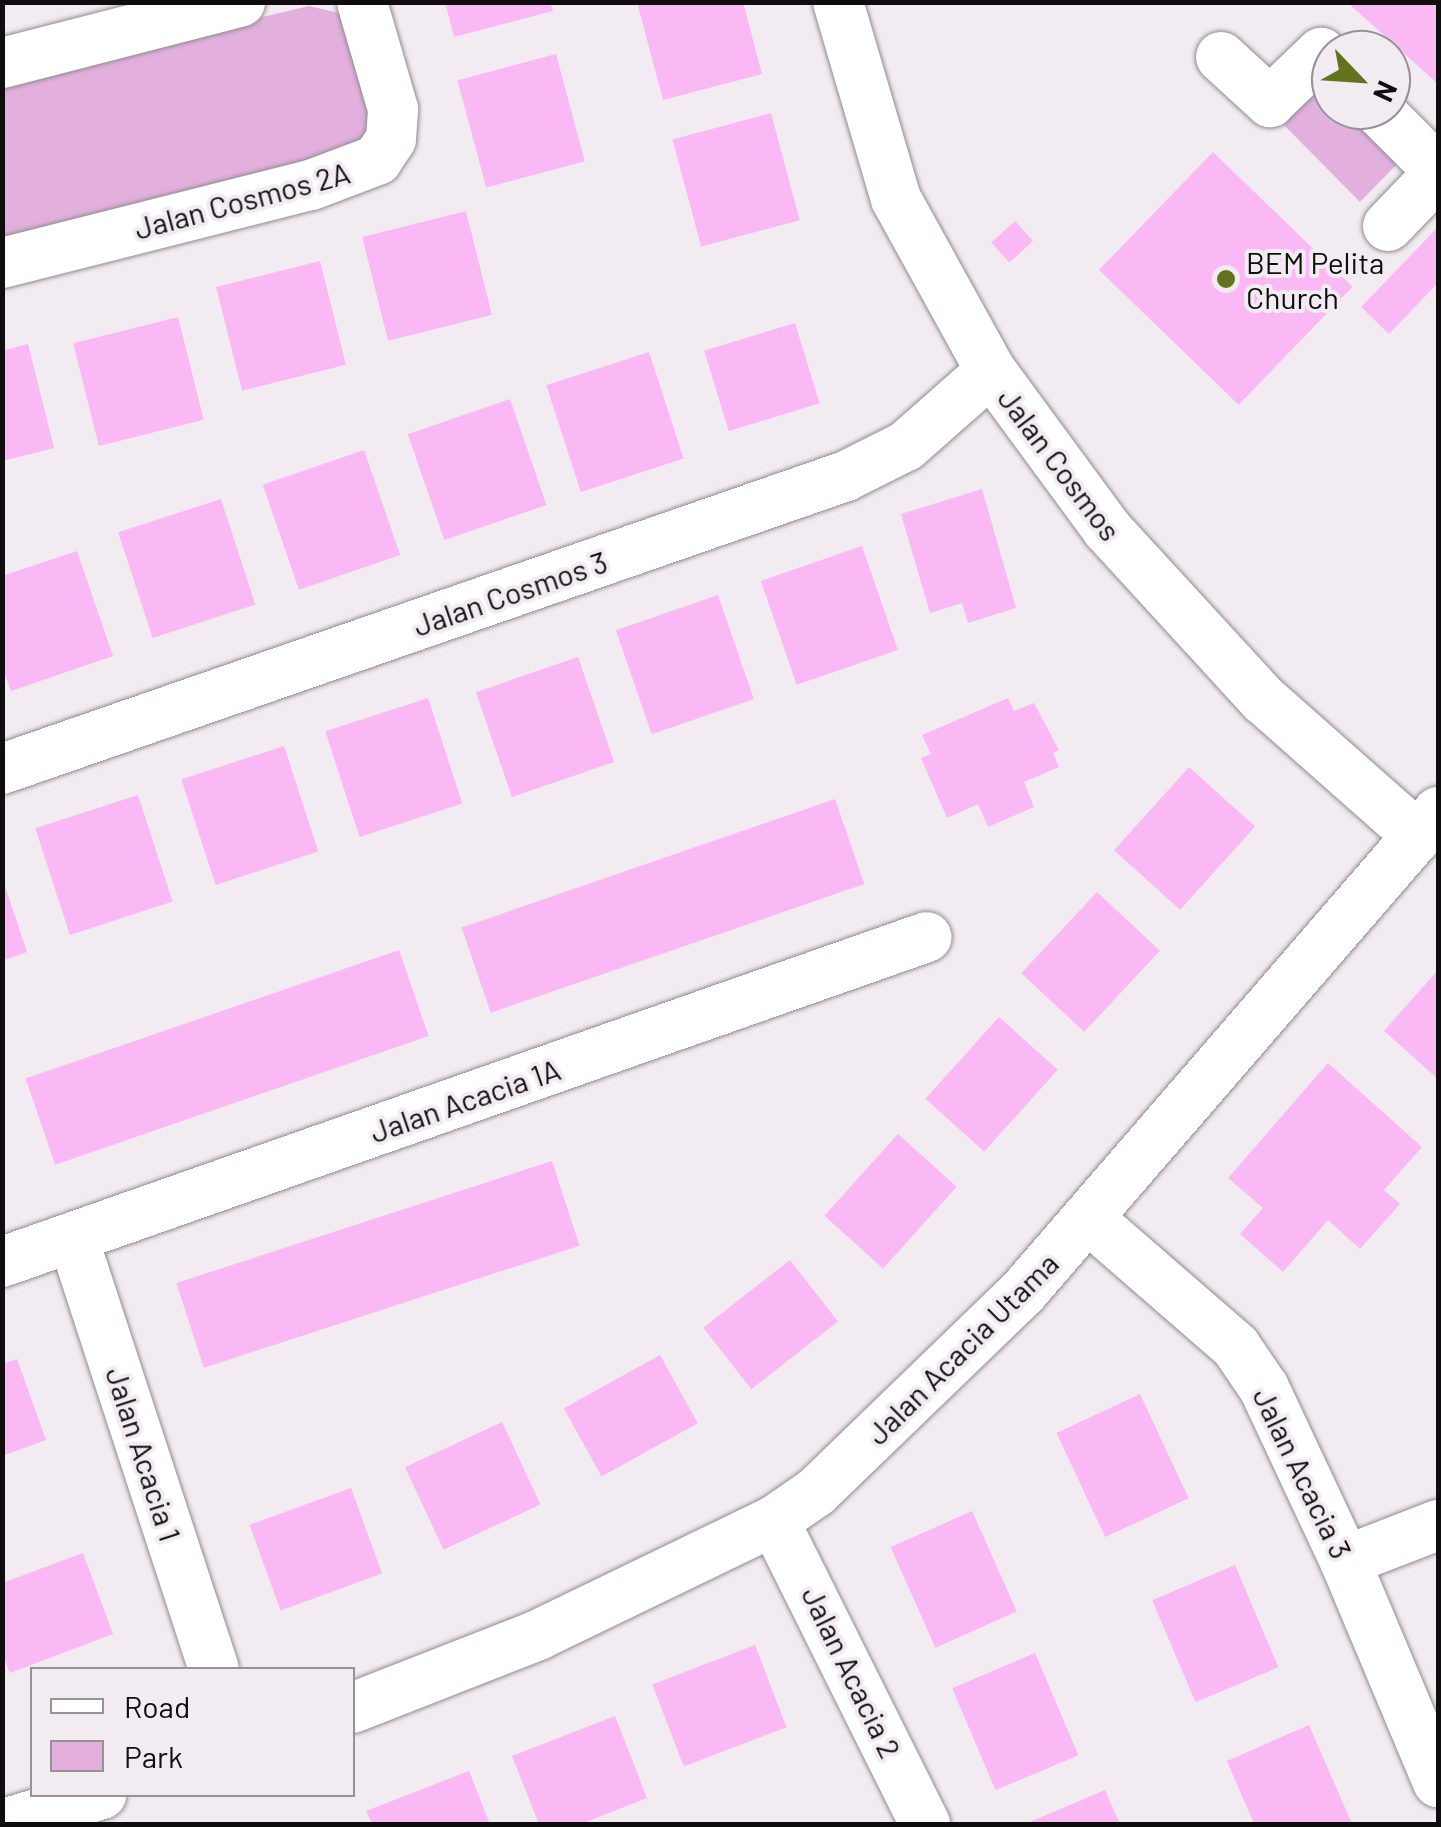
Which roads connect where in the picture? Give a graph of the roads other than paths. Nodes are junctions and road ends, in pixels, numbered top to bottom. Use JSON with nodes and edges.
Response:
{"nodes":[{"id":1,"x":240,"y":2,"type":"edge"},
{"id":2,"x":362,"y":2,"type":"edge"},
{"id":3,"x":838,"y":2,"type":"edge"},
{"id":4,"x":1221,"y":57,"type":"dead end"},
{"id":5,"x":2,"y":63,"type":"edge"},
{"id":6,"x":1311,"y":63,"type":"edge"},
{"id":7,"x":1397,"y":130,"type":"edge"},
{"id":8,"x":1438,"y":172,"type":"edge"},
{"id":9,"x":1388,"y":226,"type":"dead end"},
{"id":10,"x":2,"y":262,"type":"edge"},
{"id":11,"x":991,"y":371,"type":"junction"},
{"id":12,"x":2,"y":769,"type":"edge"},
{"id":13,"x":1428,"y":824,"type":"edge"},
{"id":14,"x":927,"y":937,"type":"dead end"},
{"id":15,"x":1089,"y":1219,"type":"junction"},
{"id":16,"x":74,"y":1238,"type":"junction"},
{"id":17,"x":2,"y":1262,"type":"edge"},
{"id":18,"x":774,"y":1521,"type":"junction"},
{"id":19,"x":1438,"y":1525,"type":"edge"},
{"id":20,"x":1346,"y":1561,"type":"junction"},
{"id":21,"x":213,"y":1667,"type":"edge"},
{"id":22,"x":355,"y":1707,"type":"edge"},
{"id":23,"x":1438,"y":1782,"type":"edge"},
{"id":24,"x":92,"y":1797,"type":"edge"},
{"id":25,"x":4,"y":1824,"type":"edge"},
{"id":26,"x":926,"y":1824,"type":"edge"}],
"edges":[{"from":1,"to":5,"type":"street"},
{"from":2,"to":10,"type":"street","name":"Jalan Cosmos 2A"},
{"from":3,"to":11,"type":"street","name":"Jalan Cosmos"},
{"from":4,"to":6,"type":"street"},
{"from":7,"to":8,"type":"street"},
{"from":8,"to":9,"type":"street"},
{"from":11,"to":12,"type":"street","name":"Jalan Cosmos 3"},
{"from":11,"to":13,"type":"street","name":"Jalan Cosmos"},
{"from":13,"to":15,"type":"street","name":"Jalan Acacia Utama"},
{"from":14,"to":16,"type":"street","name":"Jalan Acacia 1A"},
{"from":15,"to":18,"type":"street","name":"Jalan Acacia Utama"},
{"from":15,"to":20,"type":"street","name":"Jalan Acacia 3"},
{"from":16,"to":17,"type":"street","name":"Jalan Acacia 1A"},
{"from":16,"to":21,"type":"street","name":"Jalan Acacia 1"},
{"from":18,"to":22,"type":"street","name":"Jalan Acacia Utama"},
{"from":18,"to":26,"type":"street","name":"Jalan Acacia 2"},
{"from":19,"to":20,"type":"street"},
{"from":20,"to":23,"type":"street","name":"Jalan Acacia 3"},
{"from":24,"to":25,"type":"street"}]}
